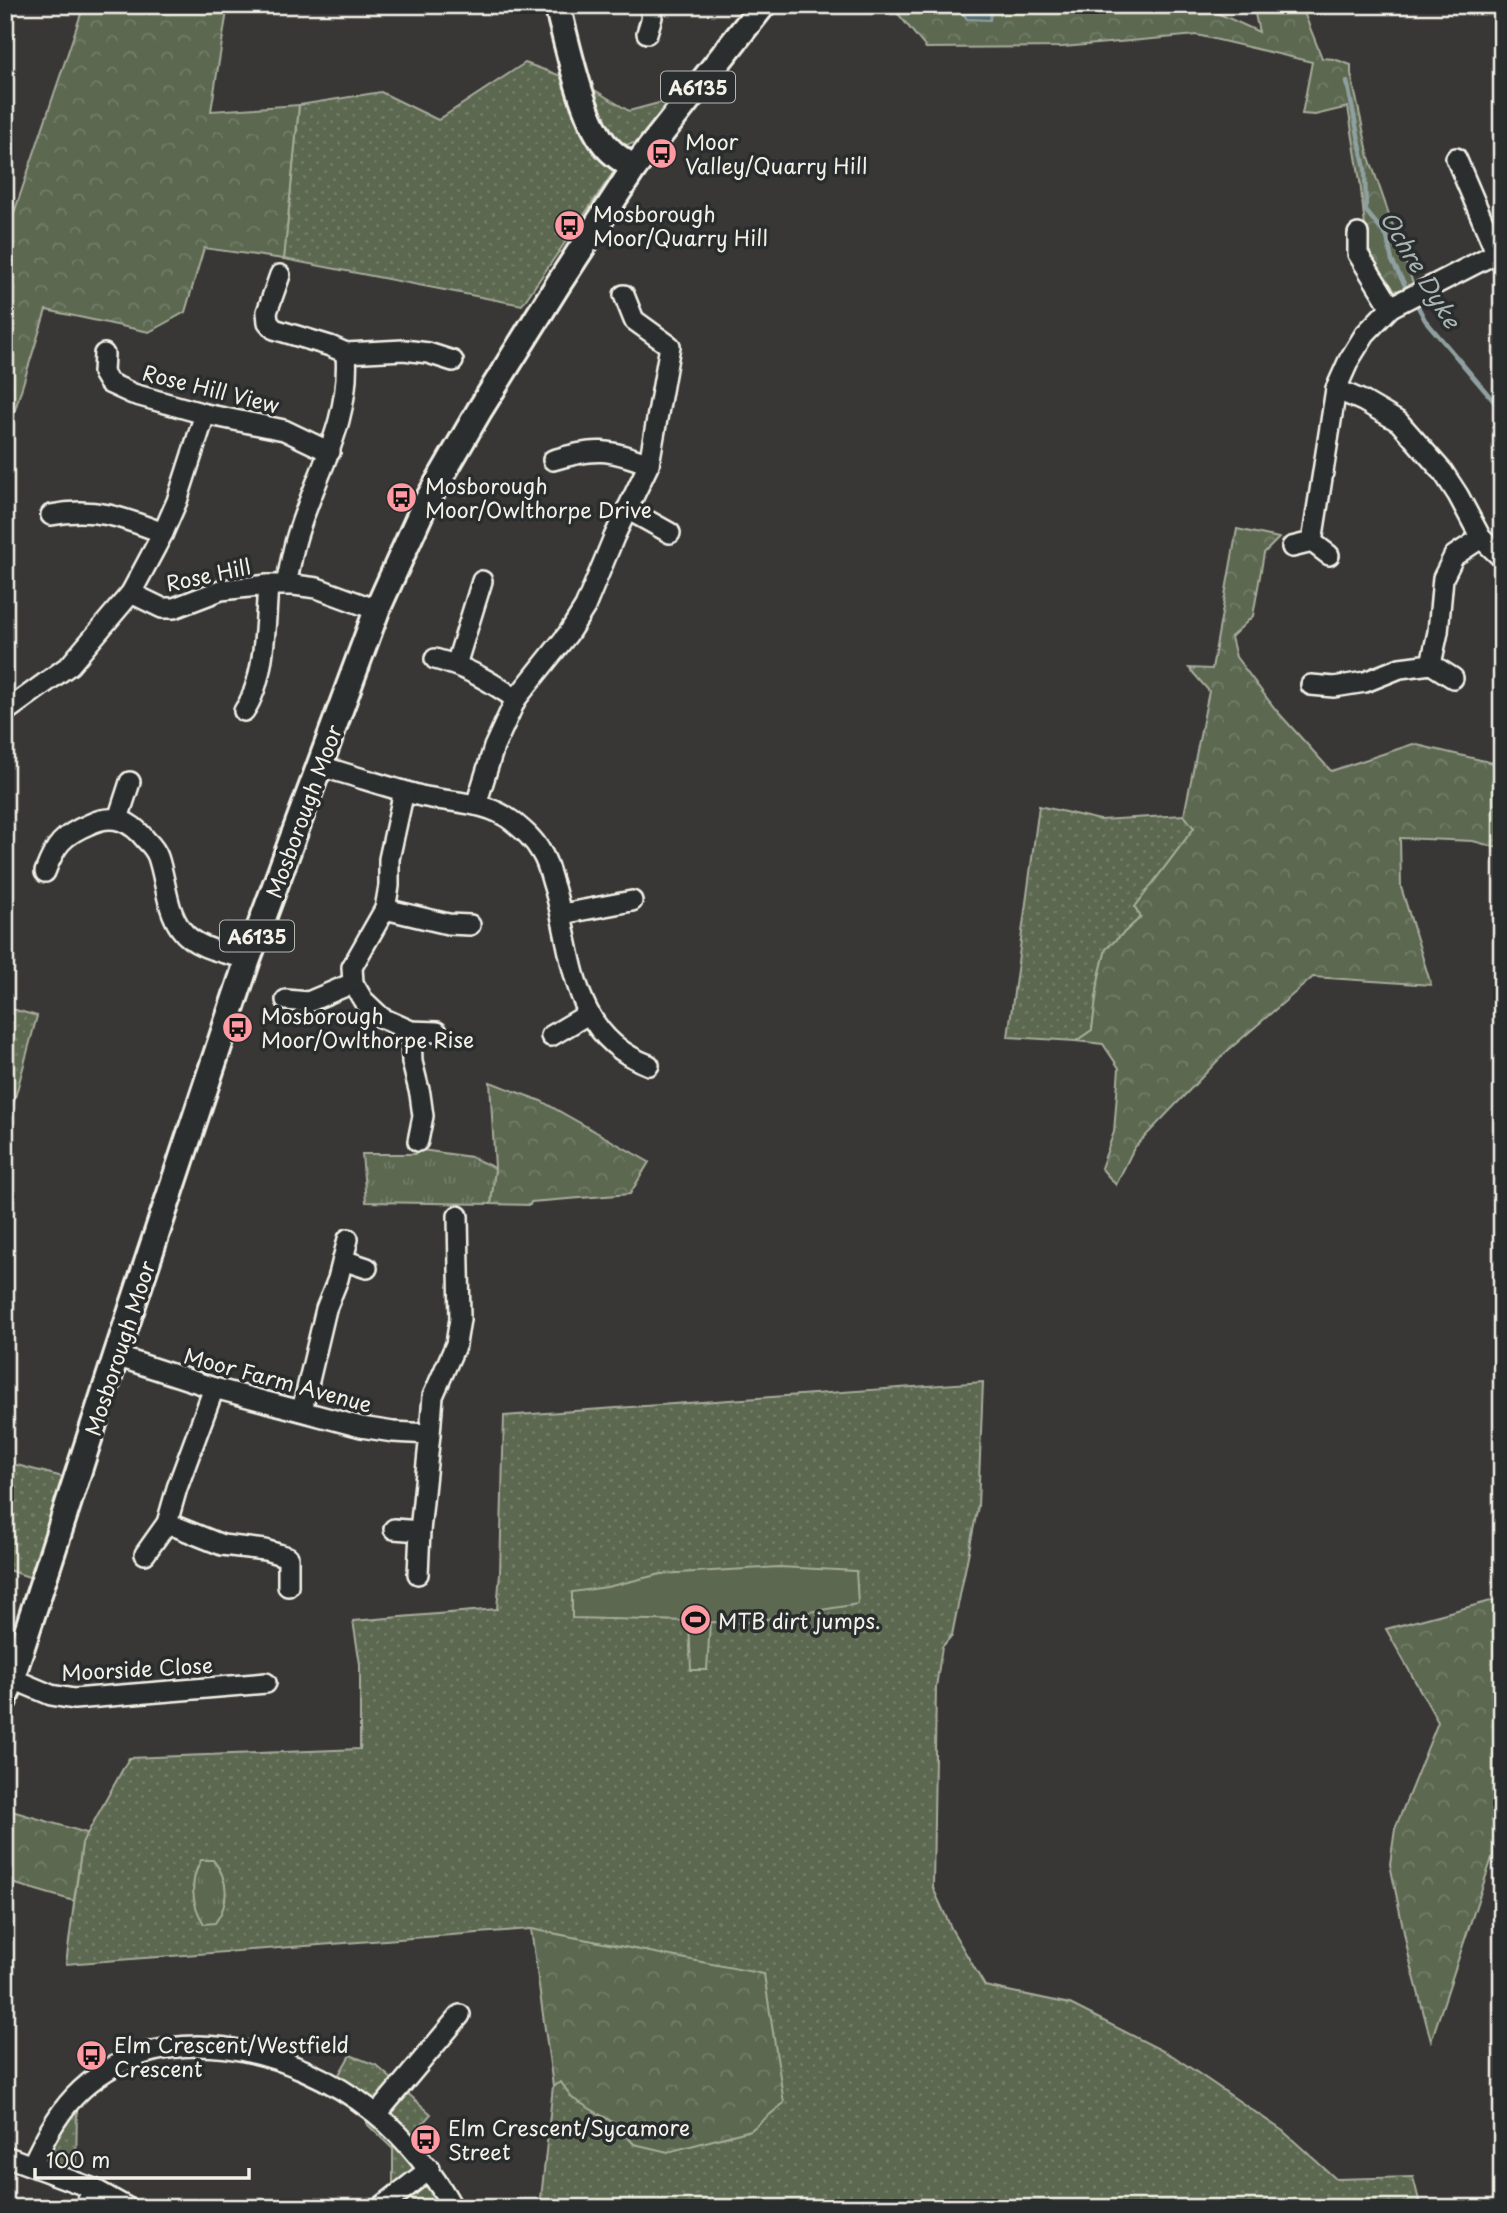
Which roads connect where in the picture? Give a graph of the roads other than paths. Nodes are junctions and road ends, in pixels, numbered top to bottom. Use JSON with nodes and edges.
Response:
{"nodes":[{"id":1,"x":557,"y":5,"type":"edge"},
{"id":2,"x":649,"y":5,"type":"edge"},
{"id":3,"x":763,"y":5,"type":"edge"},
{"id":4,"x":647,"y":33,"type":"dead end"},
{"id":5,"x":1456,"y":158,"type":"dead end"},
{"id":6,"x":634,"y":168,"type":"junction"},
{"id":7,"x":1358,"y":234,"type":"dead end"},
{"id":8,"x":1499,"y":251,"type":"edge"},
{"id":9,"x":280,"y":275,"type":"dead end"},
{"id":10,"x":624,"y":295,"type":"dead end"},
{"id":11,"x":1395,"y":305,"type":"junction"},
{"id":12,"x":345,"y":353,"type":"junction"},
{"id":13,"x":104,"y":354,"type":"dead end"},
{"id":14,"x":453,"y":361,"type":"dead end"},
{"id":15,"x":1336,"y":389,"type":"junction"},
{"id":16,"x":205,"y":414,"type":"junction"},
{"id":17,"x":330,"y":452,"type":"junction"},
{"id":18,"x":553,"y":460,"type":"dead end"},
{"id":19,"x":649,"y":464,"type":"junction"},
{"id":20,"x":627,"y":509,"type":"junction"},
{"id":21,"x":51,"y":515,"type":"dead end"},
{"id":22,"x":163,"y":533,"type":"junction"},
{"id":23,"x":670,"y":533,"type":"dead end"},
{"id":24,"x":1481,"y":538,"type":"junction"},
{"id":25,"x":1312,"y":542,"type":"junction"},
{"id":26,"x":1292,"y":547,"type":"dead end"},
{"id":27,"x":1329,"y":555,"type":"dead end"},
{"id":28,"x":1502,"y":558,"type":"edge"},
{"id":29,"x":482,"y":581,"type":"dead end"},
{"id":30,"x":277,"y":584,"type":"junction"},
{"id":31,"x":131,"y":593,"type":"junction"},
{"id":32,"x":377,"y":610,"type":"junction"},
{"id":33,"x":435,"y":659,"type":"dead end"},
{"id":34,"x":1431,"y":664,"type":"junction"},
{"id":35,"x":456,"y":665,"type":"junction"},
{"id":36,"x":1453,"y":678,"type":"dead end"},
{"id":37,"x":1311,"y":685,"type":"dead end"},
{"id":38,"x":516,"y":699,"type":"junction"},
{"id":39,"x":244,"y":711,"type":"dead end"},
{"id":40,"x":5,"y":712,"type":"edge"},
{"id":41,"x":319,"y":766,"type":"junction"},
{"id":42,"x":130,"y":782,"type":"dead end"},
{"id":43,"x":404,"y":791,"type":"junction"},
{"id":44,"x":476,"y":805,"type":"junction"},
{"id":45,"x":118,"y":819,"type":"junction"},
{"id":46,"x":45,"y":872,"type":"dead end"},
{"id":47,"x":632,"y":901,"type":"dead end"},
{"id":48,"x":385,"y":909,"type":"junction"},
{"id":49,"x":562,"y":914,"type":"junction"},
{"id":50,"x":470,"y":925,"type":"dead end"},
{"id":51,"x":248,"y":959,"type":"junction"},
{"id":52,"x":353,"y":983,"type":"junction"},
{"id":53,"x":286,"y":1000,"type":"dead end"},
{"id":54,"x":588,"y":1014,"type":"junction"},
{"id":55,"x":411,"y":1031,"type":"junction"},
{"id":56,"x":437,"y":1032,"type":"dead end"},
{"id":57,"x":551,"y":1036,"type":"dead end"},
{"id":58,"x":649,"y":1065,"type":"dead end"},
{"id":59,"x":418,"y":1141,"type":"dead end"},
{"id":60,"x":458,"y":1216,"type":"dead end"},
{"id":61,"x":348,"y":1239,"type":"dead end"},
{"id":62,"x":343,"y":1260,"type":"junction"},
{"id":63,"x":367,"y":1268,"type":"dead end"},
{"id":64,"x":116,"y":1356,"type":"junction"},
{"id":65,"x":214,"y":1388,"type":"junction"},
{"id":66,"x":302,"y":1410,"type":"junction"},
{"id":67,"x":430,"y":1434,"type":"junction"},
{"id":68,"x":167,"y":1522,"type":"junction"},
{"id":69,"x":394,"y":1530,"type":"dead end"},
{"id":70,"x":420,"y":1531,"type":"junction"},
{"id":71,"x":145,"y":1554,"type":"dead end"},
{"id":72,"x":418,"y":1574,"type":"dead end"},
{"id":73,"x":288,"y":1586,"type":"dead end"},
{"id":74,"x":266,"y":1683,"type":"dead end"},
{"id":75,"x":9,"y":1689,"type":"edge"},
{"id":76,"x":460,"y":2015,"type":"dead end"},
{"id":77,"x":377,"y":2114,"type":"junction"},
{"id":78,"x":5,"y":2156,"type":"edge"},
{"id":79,"x":32,"y":2165,"type":"junction"},
{"id":80,"x":430,"y":2169,"type":"junction"},
{"id":81,"x":94,"y":2189,"type":"junction"},
{"id":82,"x":83,"y":2208,"type":"edge"},
{"id":83,"x":128,"y":2208,"type":"edge"},
{"id":84,"x":380,"y":2208,"type":"edge"},
{"id":85,"x":453,"y":2208,"type":"edge"}],
"edges":[{"from":1,"to":6,"type":"main road"},
{"from":2,"to":4,"type":"street"},
{"from":3,"to":6,"type":"main road","number":"A6135"},
{"from":5,"to":8,"type":"street"},
{"from":6,"to":32,"type":"main road","name":"Mosborough Moor","number":"A6135"},
{"from":7,"to":11,"type":"street"},
{"from":8,"to":11,"type":"street"},
{"from":9,"to":12,"type":"street"},
{"from":10,"to":19,"type":"street"},
{"from":11,"to":15,"type":"street"},
{"from":12,"to":14,"type":"street"},
{"from":12,"to":17,"type":"street"},
{"from":13,"to":16,"type":"street","name":"Rose Hill View"},
{"from":15,"to":24,"type":"street"},
{"from":15,"to":25,"type":"street"},
{"from":16,"to":17,"type":"street","name":"Rose Hill View"},
{"from":16,"to":22,"type":"street"},
{"from":17,"to":30,"type":"street"},
{"from":18,"to":19,"type":"street"},
{"from":19,"to":20,"type":"street"},
{"from":20,"to":23,"type":"street"},
{"from":20,"to":38,"type":"street"},
{"from":21,"to":22,"type":"street"},
{"from":22,"to":31,"type":"street"},
{"from":24,"to":28,"type":"street"},
{"from":24,"to":34,"type":"street"},
{"from":25,"to":26,"type":"street"},
{"from":25,"to":27,"type":"street"},
{"from":29,"to":35,"type":"street"},
{"from":30,"to":31,"type":"street","name":"Rose Hill"},
{"from":30,"to":32,"type":"street","name":"Rose Hill"},
{"from":30,"to":39,"type":"street"},
{"from":31,"to":40,"type":"street"},
{"from":32,"to":41,"type":"main road","name":"Mosborough Moor","number":"A6135"},
{"from":33,"to":35,"type":"street"},
{"from":34,"to":36,"type":"street"},
{"from":34,"to":37,"type":"street"},
{"from":35,"to":38,"type":"street"},
{"from":38,"to":44,"type":"street"},
{"from":41,"to":43,"type":"street"},
{"from":41,"to":51,"type":"main road","name":"Mosborough Moor","number":"A6135"},
{"from":42,"to":45,"type":"street"},
{"from":43,"to":44,"type":"street"},
{"from":43,"to":48,"type":"street"},
{"from":44,"to":49,"type":"street"},
{"from":45,"to":46,"type":"street"},
{"from":45,"to":51,"type":"street"},
{"from":47,"to":49,"type":"street"},
{"from":48,"to":50,"type":"street"},
{"from":48,"to":52,"type":"street"},
{"from":49,"to":54,"type":"street"},
{"from":51,"to":64,"type":"main road","name":"Mosborough Moor","number":"A6135"},
{"from":52,"to":53,"type":"street"},
{"from":52,"to":55,"type":"street"},
{"from":54,"to":57,"type":"street"},
{"from":54,"to":58,"type":"street"},
{"from":55,"to":56,"type":"street"},
{"from":55,"to":59,"type":"street"},
{"from":60,"to":67,"type":"street"},
{"from":61,"to":62,"type":"street"},
{"from":62,"to":63,"type":"street"},
{"from":62,"to":66,"type":"street"},
{"from":64,"to":65,"type":"street","name":"Moor Farm Avenue"},
{"from":64,"to":75,"type":"main road","name":"Mosborough Moor","number":"A6135"},
{"from":65,"to":66,"type":"street","name":"Moor Farm Avenue"},
{"from":65,"to":68,"type":"street"},
{"from":66,"to":67,"type":"street","name":"Moor Farm Avenue"},
{"from":67,"to":70,"type":"street"},
{"from":68,"to":71,"type":"street"},
{"from":68,"to":73,"type":"street"},
{"from":69,"to":70,"type":"street"},
{"from":70,"to":72,"type":"street"},
{"from":74,"to":75,"type":"street","name":"Moorside Close"},
{"from":76,"to":77,"type":"street"},
{"from":77,"to":79,"type":"street"},
{"from":77,"to":80,"type":"street"},
{"from":78,"to":79,"type":"street"},
{"from":79,"to":81,"type":"street"},
{"from":80,"to":84,"type":"street"},
{"from":80,"to":85,"type":"street"},
{"from":81,"to":82,"type":"street"},
{"from":81,"to":83,"type":"street"}]}
